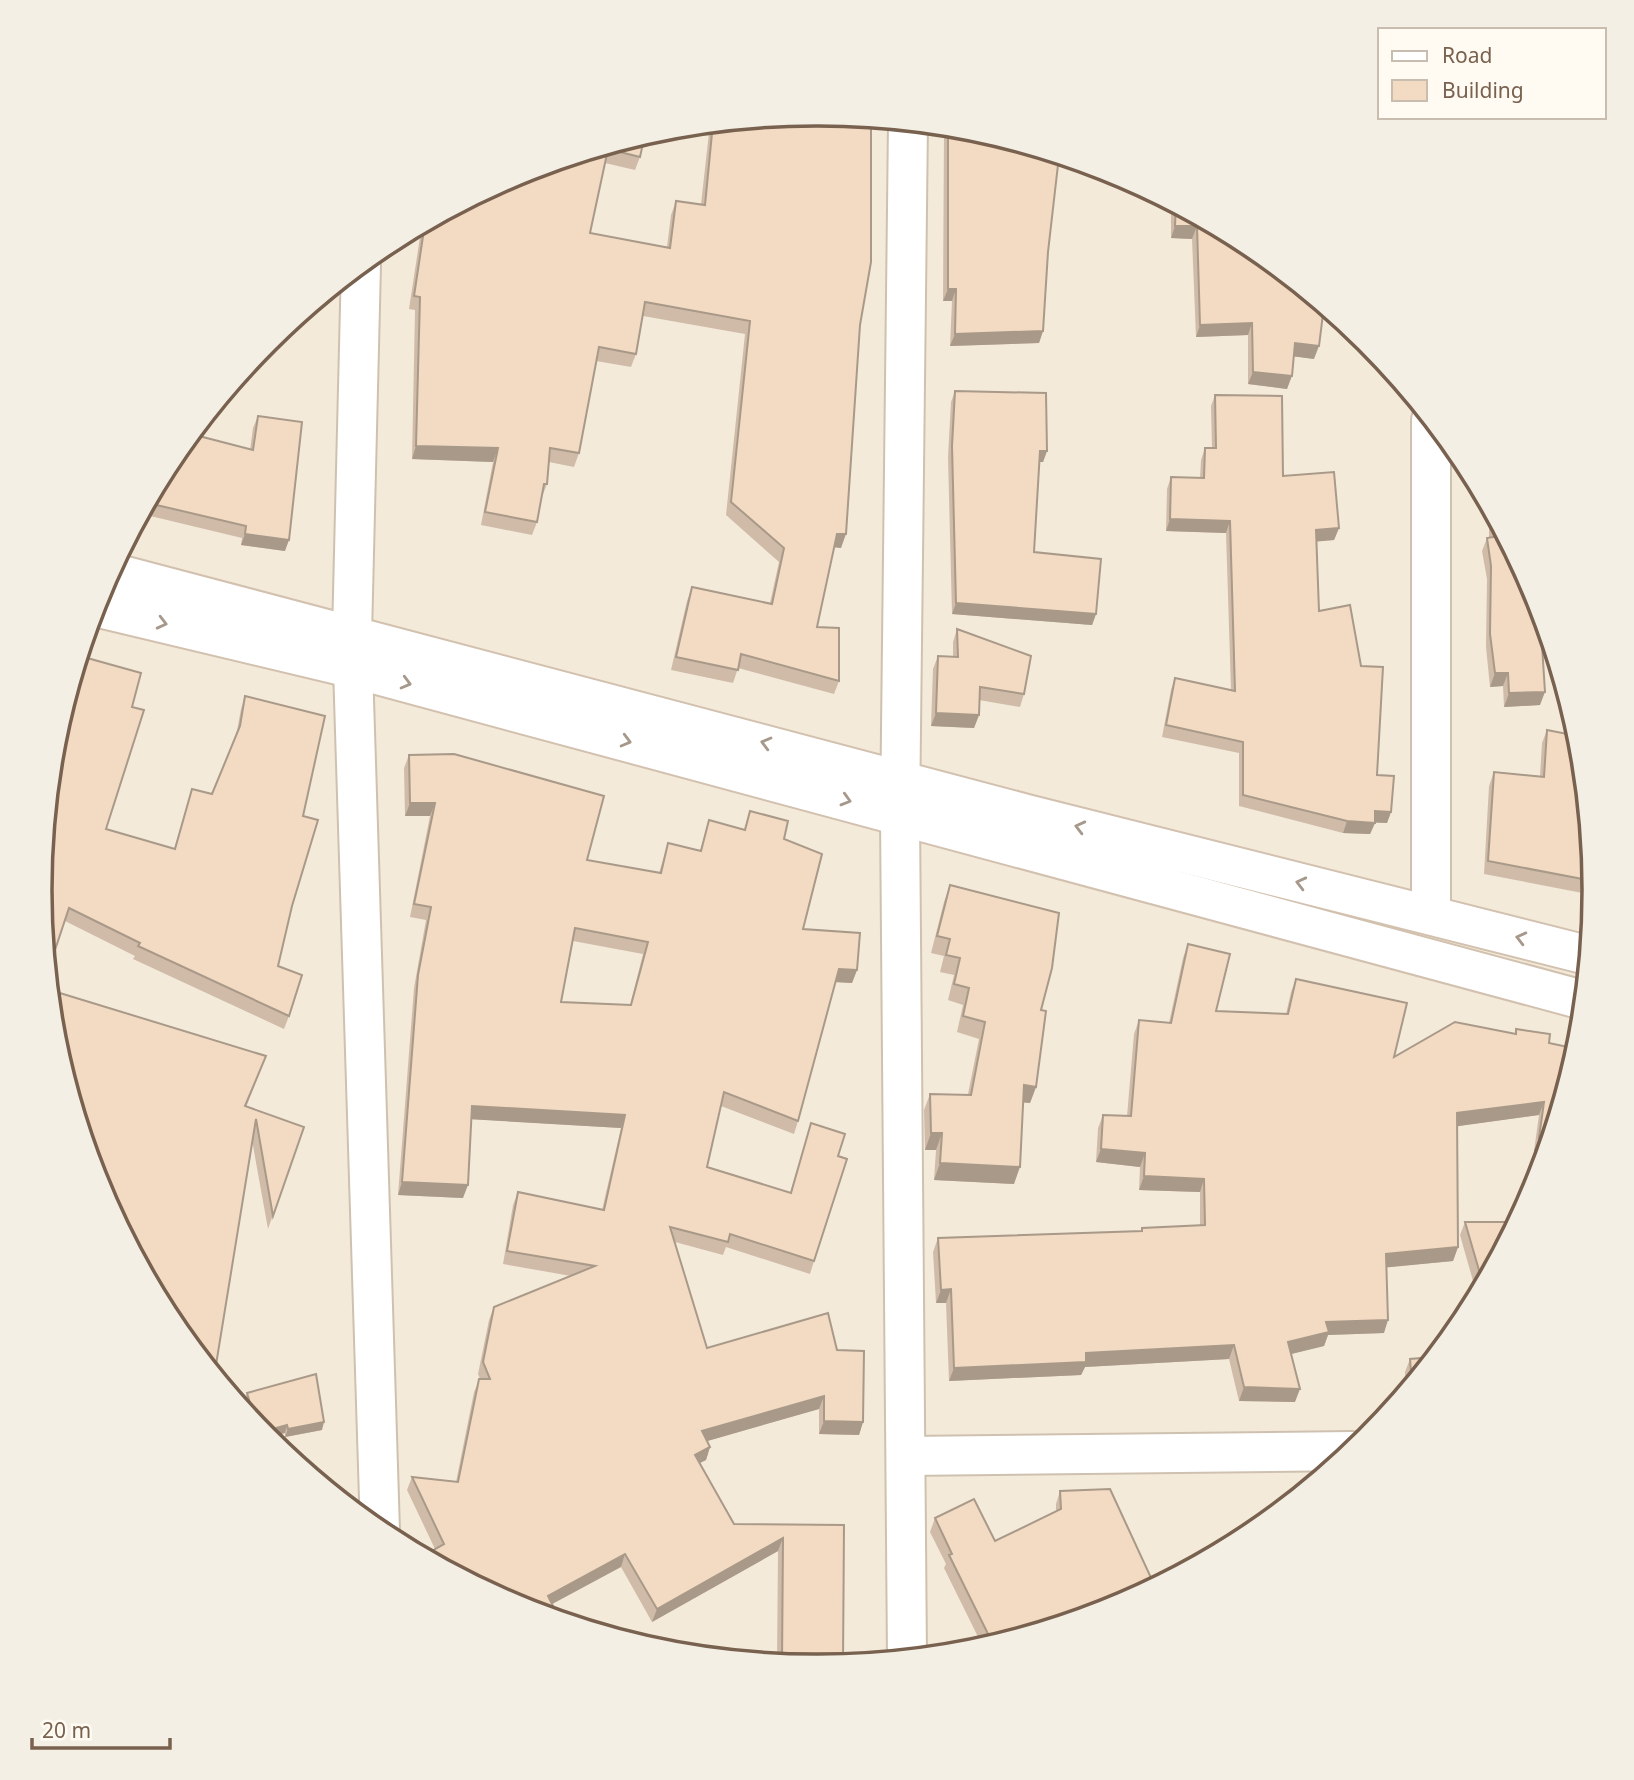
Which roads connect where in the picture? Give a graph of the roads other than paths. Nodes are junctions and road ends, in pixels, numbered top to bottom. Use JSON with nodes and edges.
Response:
{"nodes":[{"id":1,"x":908,"y":131,"type":"edge"},
{"id":2,"x":360,"y":277,"type":"edge"},
{"id":3,"x":1431,"y":435,"type":"edge"},
{"id":4,"x":121,"y":575,"type":"edge"},
{"id":5,"x":106,"y":609,"type":"edge"},
{"id":6,"x":353,"y":652,"type":"junction"},
{"id":7,"x":901,"y":797,"type":"junction"},
{"id":8,"x":1431,"y":915,"type":"junction"},
{"id":9,"x":1579,"y":953,"type":"edge"},
{"id":10,"x":1574,"y":997,"type":"edge"},
{"id":11,"x":1336,"y":1451,"type":"edge"},
{"id":12,"x":906,"y":1456,"type":"junction"},
{"id":13,"x":380,"y":1517,"type":"edge"},
{"id":14,"x":907,"y":1649,"type":"edge"}],
"edges":[{"from":1,"to":7,"type":"street"},
{"from":2,"to":6,"type":"street"},
{"from":3,"to":8,"type":"street"},
{"from":4,"to":6,"type":"street"},
{"from":5,"to":6,"type":"street","one_way":true},
{"from":6,"to":7,"type":"street"},
{"from":6,"to":13,"type":"street"},
{"from":8,"to":7,"type":"street","one_way":true},
{"from":7,"to":10,"type":"street"},
{"from":7,"to":12,"type":"street"},
{"from":9,"to":8,"type":"street","one_way":true},
{"from":11,"to":12,"type":"street"},
{"from":12,"to":14,"type":"street"}]}
